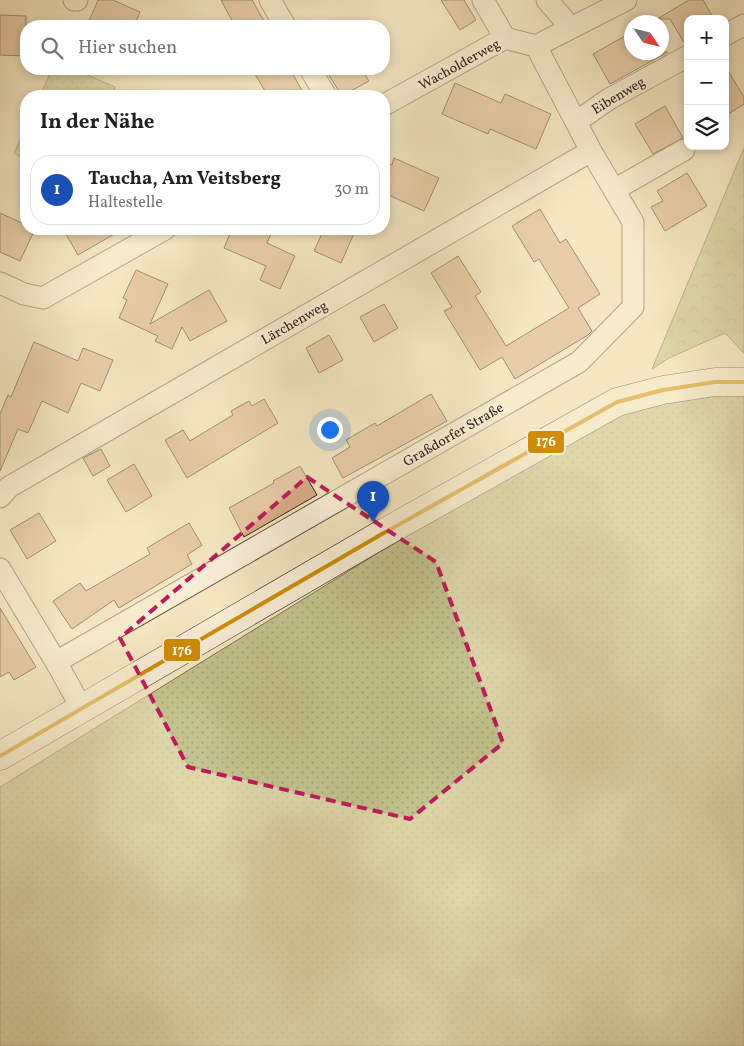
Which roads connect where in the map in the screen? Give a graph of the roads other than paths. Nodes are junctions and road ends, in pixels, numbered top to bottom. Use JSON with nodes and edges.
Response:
{"nodes":[{"id":1,"x":270,"y":0,"type":"edge"},
{"id":2,"x":483,"y":0,"type":"edge"},
{"id":3,"x":547,"y":0,"type":"edge"},
{"id":4,"x":626,"y":0,"type":"edge"},
{"id":5,"x":282,"y":20,"type":"edge"},
{"id":6,"x":744,"y":25,"type":"edge"},
{"id":7,"x":571,"y":28,"type":"junction"},
{"id":8,"x":729,"y":33,"type":"edge"},
{"id":9,"x":505,"y":38,"type":"junction"},
{"id":10,"x":536,"y":46,"type":"junction"},
{"id":11,"x":684,"y":58,"type":"edge"},
{"id":12,"x":314,"y":75,"type":"edge"},
{"id":13,"x":322,"y":90,"type":"edge"},
{"id":14,"x":390,"y":102,"type":"edge"},
{"id":15,"x":576,"y":122,"type":"junction"},
{"id":16,"x":684,"y":150,"type":"dead end"},
{"id":17,"x":591,"y":151,"type":"junction"},
{"id":18,"x":614,"y":190,"type":"junction"},
{"id":19,"x":154,"y":235,"type":"edge"},
{"id":20,"x":0,"y":283,"type":"edge"},
{"id":21,"x":744,"y":382,"type":"edge"},
{"id":22,"x":0,"y":497,"type":"edge"},
{"id":23,"x":0,"y":569,"type":"edge"},
{"id":24,"x":56,"y":662,"type":"junction"},
{"id":25,"x":81,"y":707,"type":"junction"},
{"id":26,"x":0,"y":756,"type":"edge"}],
"edges":[{"from":1,"to":5,"type":"street"},
{"from":2,"to":9,"type":"street"},
{"from":3,"to":7,"type":"street"},
{"from":4,"to":7,"type":"street"},
{"from":6,"to":8,"type":"street"},
{"from":7,"to":10,"type":"street"},
{"from":9,"to":10,"type":"street","name":"Wacholderweg"},
{"from":9,"to":14,"type":"street","name":"Wacholderweg"},
{"from":10,"to":15,"type":"street","name":"Graßdorfer Straße"},
{"from":11,"to":15,"type":"street","name":"Eibenweg"},
{"from":12,"to":13,"type":"street"},
{"from":15,"to":17,"type":"street","name":"Graßdorfer Straße"},
{"from":16,"to":18,"type":"street"},
{"from":17,"to":18,"type":"street","name":"Graßdorfer Straße"},
{"from":17,"to":22,"type":"street","name":"Lärchenweg"},
{"from":18,"to":24,"type":"street","name":"Graßdorfer Straße"},
{"from":19,"to":20,"type":"street"},
{"from":21,"to":25,"type":"street"},
{"from":23,"to":24,"type":"street"},
{"from":24,"to":25,"type":"street"},
{"from":25,"to":26,"type":"street"}]}
